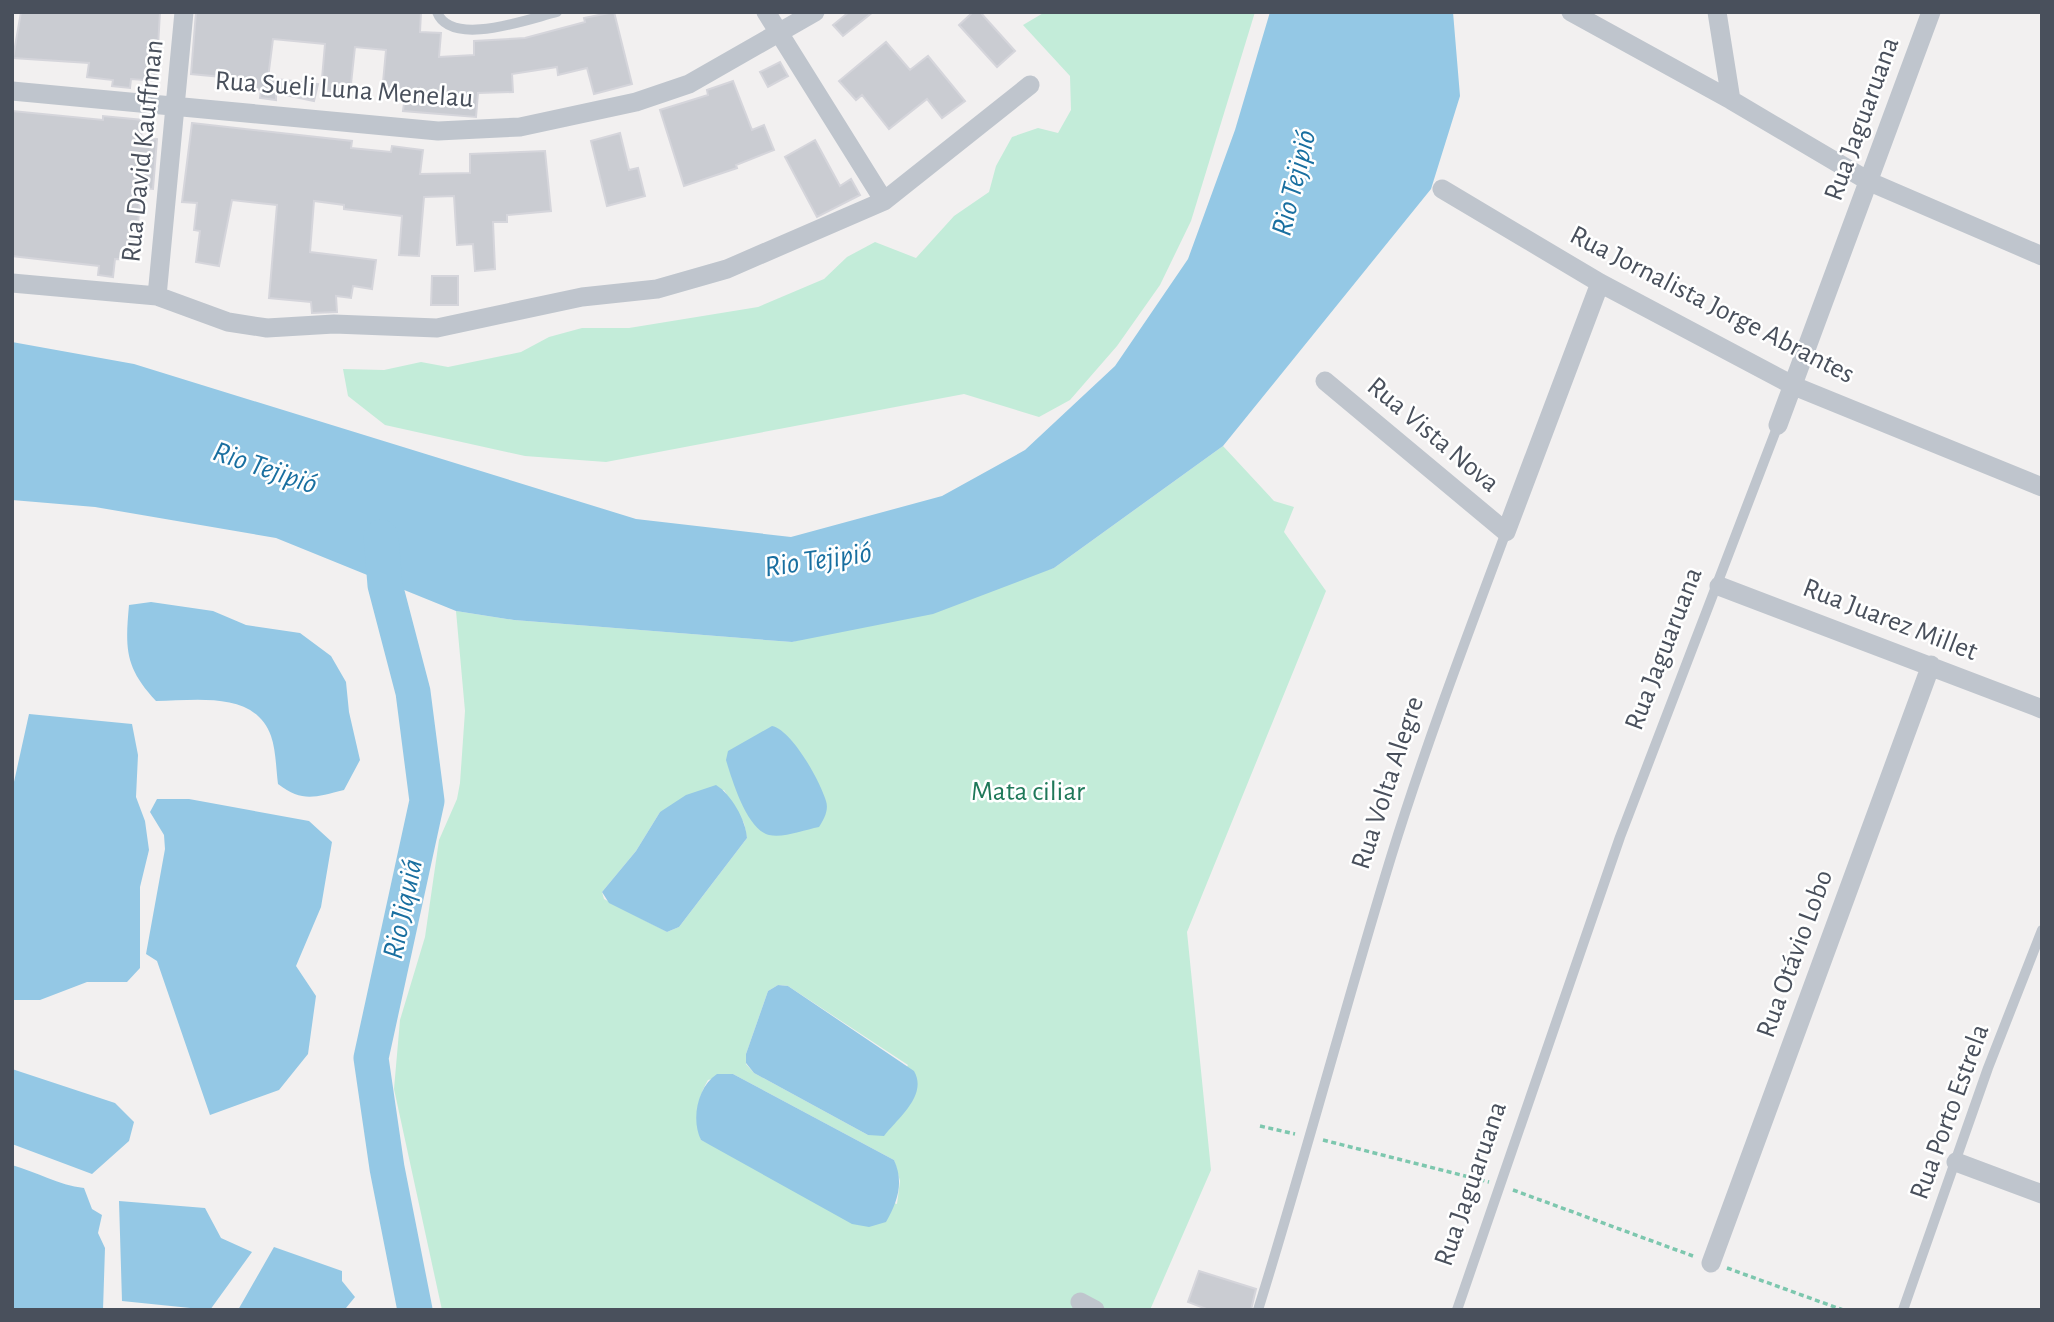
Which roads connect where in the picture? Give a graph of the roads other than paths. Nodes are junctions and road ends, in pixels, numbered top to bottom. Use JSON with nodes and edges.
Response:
{"nodes":[{"id":1,"x":184,"y":12,"type":"edge"},
{"id":2,"x":437,"y":12,"type":"edge"},
{"id":3,"x":557,"y":12,"type":"edge"},
{"id":4,"x":766,"y":12,"type":"edge"},
{"id":5,"x":815,"y":12,"type":"edge"},
{"id":6,"x":1572,"y":12,"type":"edge"},
{"id":7,"x":1717,"y":12,"type":"edge"},
{"id":8,"x":1931,"y":12,"type":"edge"},
{"id":9,"x":780,"y":34,"type":"junction"},
{"id":10,"x":1030,"y":85,"type":"dead end"},
{"id":11,"x":12,"y":91,"type":"edge"},
{"id":12,"x":1731,"y":100,"type":"junction"},
{"id":13,"x":176,"y":104,"type":"junction"},
{"id":14,"x":1870,"y":182,"type":"junction"},
{"id":15,"x":1442,"y":189,"type":"dead end"},
{"id":16,"x":884,"y":201,"type":"junction"},
{"id":17,"x":2042,"y":257,"type":"edge"},
{"id":18,"x":12,"y":283,"type":"edge"},
{"id":19,"x":1600,"y":283,"type":"junction"},
{"id":20,"x":157,"y":296,"type":"junction"},
{"id":21,"x":1325,"y":381,"type":"dead end"},
{"id":22,"x":1794,"y":386,"type":"junction"},
{"id":23,"x":1778,"y":425,"type":"joint"},
{"id":24,"x":2042,"y":487,"type":"edge"},
{"id":25,"x":1506,"y":532,"type":"junction"},
{"id":26,"x":1719,"y":586,"type":"junction"},
{"id":27,"x":1931,"y":665,"type":"junction"},
{"id":28,"x":2042,"y":709,"type":"edge"},
{"id":29,"x":2042,"y":930,"type":"edge"},
{"id":30,"x":1956,"y":1162,"type":"junction"},
{"id":31,"x":2042,"y":1194,"type":"edge"},
{"id":32,"x":1712,"y":1263,"type":"road end"},
{"id":33,"x":1258,"y":1310,"type":"edge"},
{"id":34,"x":1457,"y":1310,"type":"edge"},
{"id":35,"x":1903,"y":1310,"type":"edge"}],
"edges":[{"from":1,"to":13,"type":"street","name":"Rua David Kauffman"},
{"from":2,"to":3,"type":"lane"},
{"from":4,"to":9,"type":"street"},
{"from":5,"to":9,"type":"street","name":"Rua Sueli Luna Menelau"},
{"from":6,"to":12,"type":"street"},
{"from":7,"to":12,"type":"street"},
{"from":8,"to":14,"type":"street","name":"Rua Jaguaruana"},
{"from":9,"to":13,"type":"street","name":"Rua Sueli Luna Menelau"},
{"from":9,"to":16,"type":"street"},
{"from":10,"to":16,"type":"street"},
{"from":11,"to":13,"type":"street","name":"Rua Sueli Luna Menelau"},
{"from":12,"to":14,"type":"street"},
{"from":13,"to":20,"type":"street","name":"Rua David Kauffman"},
{"from":14,"to":17,"type":"street"},
{"from":14,"to":22,"type":"street","name":"Rua Jaguaruana"},
{"from":15,"to":19,"type":"street","name":"Rua Jornalista Jorge Abrantes"},
{"from":16,"to":20,"type":"street"},
{"from":18,"to":20,"type":"street"},
{"from":19,"to":22,"type":"street","name":"Rua Jornalista Jorge Abrantes"},
{"from":19,"to":25,"type":"street","name":"Rua Volta Alegre"},
{"from":21,"to":25,"type":"street","name":"Rua Vista Nova"},
{"from":22,"to":23,"type":"street","name":"Rua Jaguaruana"},
{"from":22,"to":24,"type":"street","name":"Rua Jornalista Jorge Abrantes"},
{"from":23,"to":26,"type":"lane","name":"Rua Jaguaruana"},
{"from":25,"to":33,"type":"lane","name":"Rua Volta Alegre"},
{"from":26,"to":27,"type":"street","name":"Rua Juarez Millet"},
{"from":26,"to":34,"type":"lane","name":"Rua Jaguaruana"},
{"from":27,"to":28,"type":"street","name":"Rua Juarez Millet"},
{"from":27,"to":32,"type":"street","name":"Rua Otávio Lobo"},
{"from":29,"to":30,"type":"lane","name":"Rua Porto Estrela"},
{"from":30,"to":31,"type":"street"},
{"from":30,"to":35,"type":"lane","name":"Rua Porto Estrela"}]}
